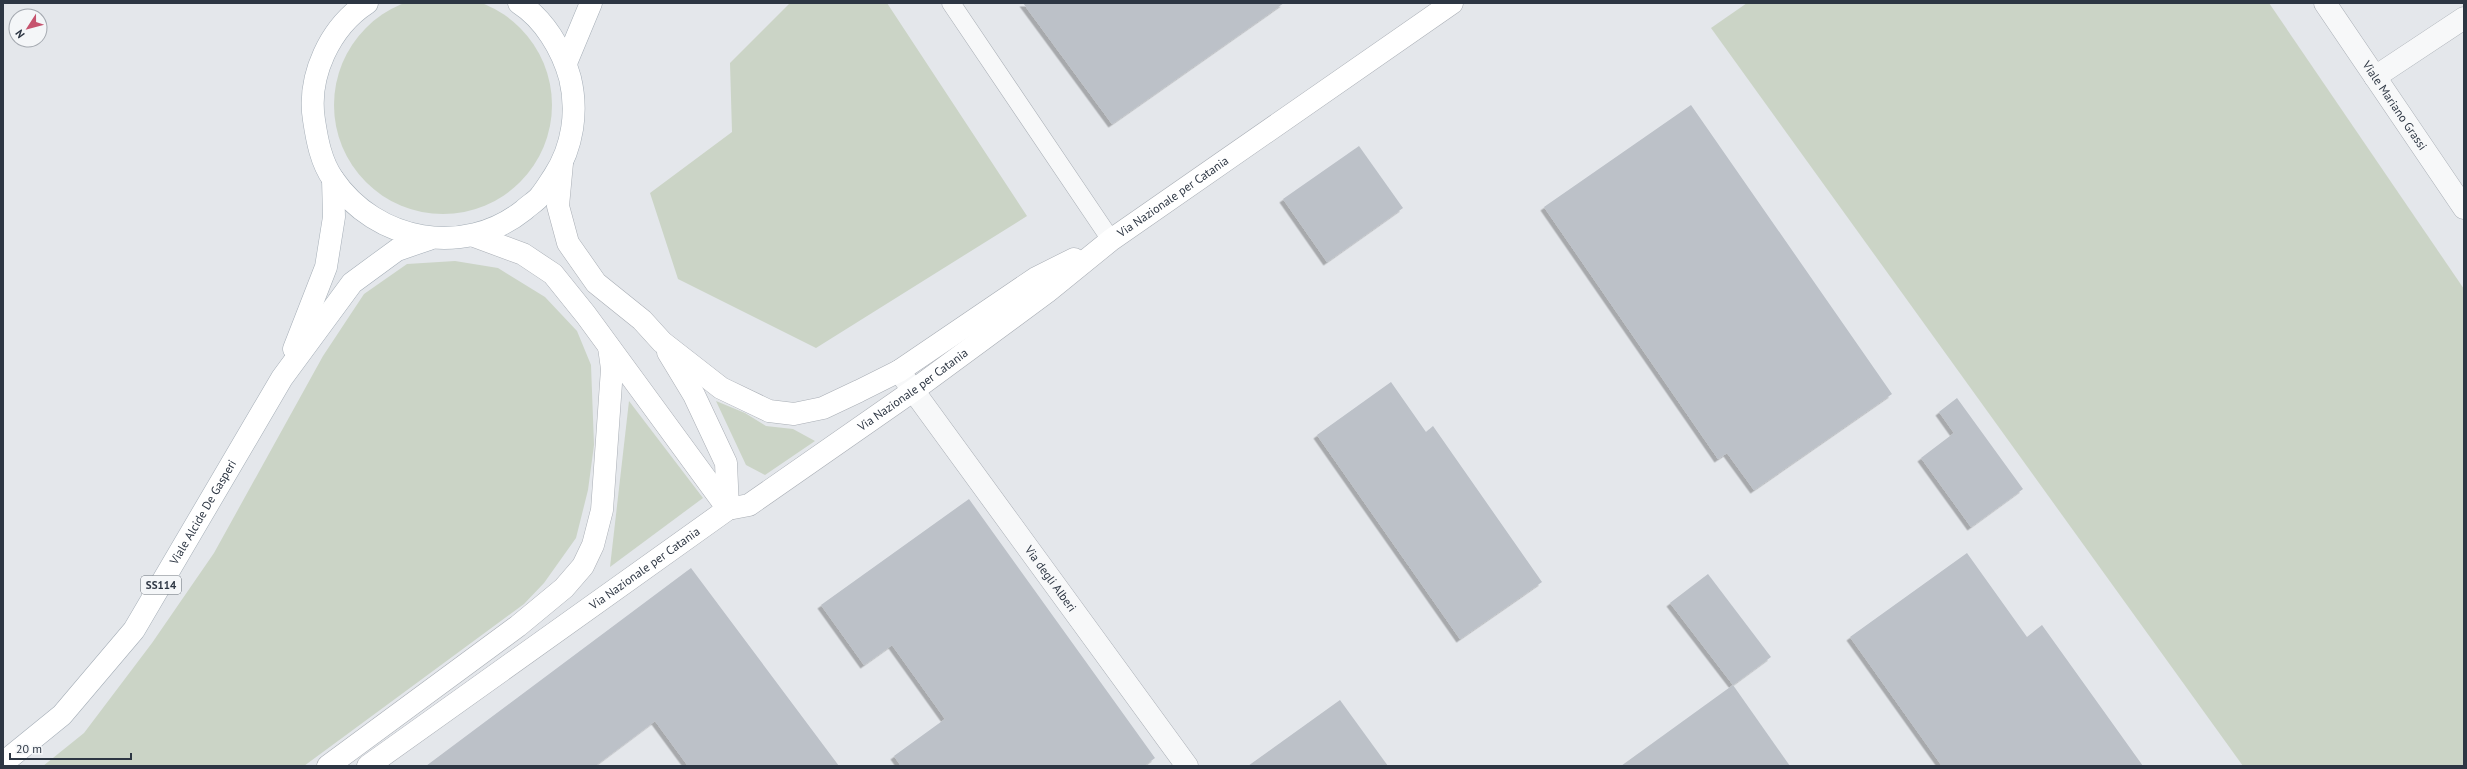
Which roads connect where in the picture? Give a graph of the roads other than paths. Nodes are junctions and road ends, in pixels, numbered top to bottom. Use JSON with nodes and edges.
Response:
{"nodes":[{"id":1,"x":367,"y":3,"type":"edge"},
{"id":2,"x":519,"y":3,"type":"edge"},
{"id":3,"x":591,"y":3,"type":"edge"},
{"id":4,"x":950,"y":3,"type":"edge"},
{"id":5,"x":1452,"y":3,"type":"edge"},
{"id":6,"x":2325,"y":3,"type":"edge"},
{"id":7,"x":2464,"y":18,"type":"edge"},
{"id":8,"x":566,"y":63,"type":"junction"},
{"id":9,"x":2375,"y":77,"type":"junction"},
{"id":10,"x":562,"y":163,"type":"junction"},
{"id":11,"x":333,"y":179,"type":"junction"},
{"id":12,"x":2464,"y":208,"type":"edge"},
{"id":13,"x":474,"y":236,"type":"junction"},
{"id":14,"x":429,"y":239,"type":"junction"},
{"id":15,"x":1111,"y":240,"type":"junction"},
{"id":16,"x":662,"y":342,"type":"junction"},
{"id":17,"x":609,"y":347,"type":"junction"},
{"id":18,"x":899,"y":370,"type":"junction"},
{"id":19,"x":282,"y":378,"type":"junction"},
{"id":20,"x":914,"y":390,"type":"junction"},
{"id":21,"x":728,"y":509,"type":"junction"},
{"id":22,"x":3,"y":763,"type":"edge"},
{"id":23,"x":328,"y":766,"type":"edge"},
{"id":24,"x":368,"y":766,"type":"edge"},
{"id":25,"x":1188,"y":766,"type":"edge"}],
"edges":[{"from":1,"to":11,"type":"main road"},
{"from":2,"to":8,"type":"main road"},
{"from":3,"to":8,"type":"main road"},
{"from":4,"to":15,"type":"lane"},
{"from":5,"to":15,"type":"main road","name":"Via Nazionale per Catania"},
{"from":6,"to":9,"type":"street","name":"Viale Mariano Grassi"},
{"from":7,"to":9,"type":"street"},
{"from":8,"to":10,"type":"main road"},
{"from":9,"to":12,"type":"street","name":"Viale Mariano Grassi"},
{"from":10,"to":13,"type":"main road"},
{"from":10,"to":16,"type":"main road"},
{"from":11,"to":14,"type":"main road"},
{"from":11,"to":19,"type":"main road"},
{"from":13,"to":14,"type":"main road"},
{"from":13,"to":17,"type":"main road"},
{"from":14,"to":19,"type":"main road"},
{"from":15,"to":18,"type":"main road"},
{"from":15,"to":20,"type":"main road","name":"Via Nazionale per Catania"},
{"from":16,"to":18,"type":"main road"},
{"from":16,"to":21,"type":"main road"},
{"from":17,"to":21,"type":"main road"},
{"from":17,"to":23,"type":"main road"},
{"from":18,"to":20,"type":"street","name":"Via degli Alberi"},
{"from":19,"to":22,"type":"main road","name":"Viale Alcide De Gasperi","number":"SS114"},
{"from":20,"to":21,"type":"main road","name":"Via Nazionale per Catania"},
{"from":20,"to":25,"type":"street","name":"Via degli Alberi"},
{"from":21,"to":24,"type":"main road","name":"Via Nazionale per Catania"}]}
